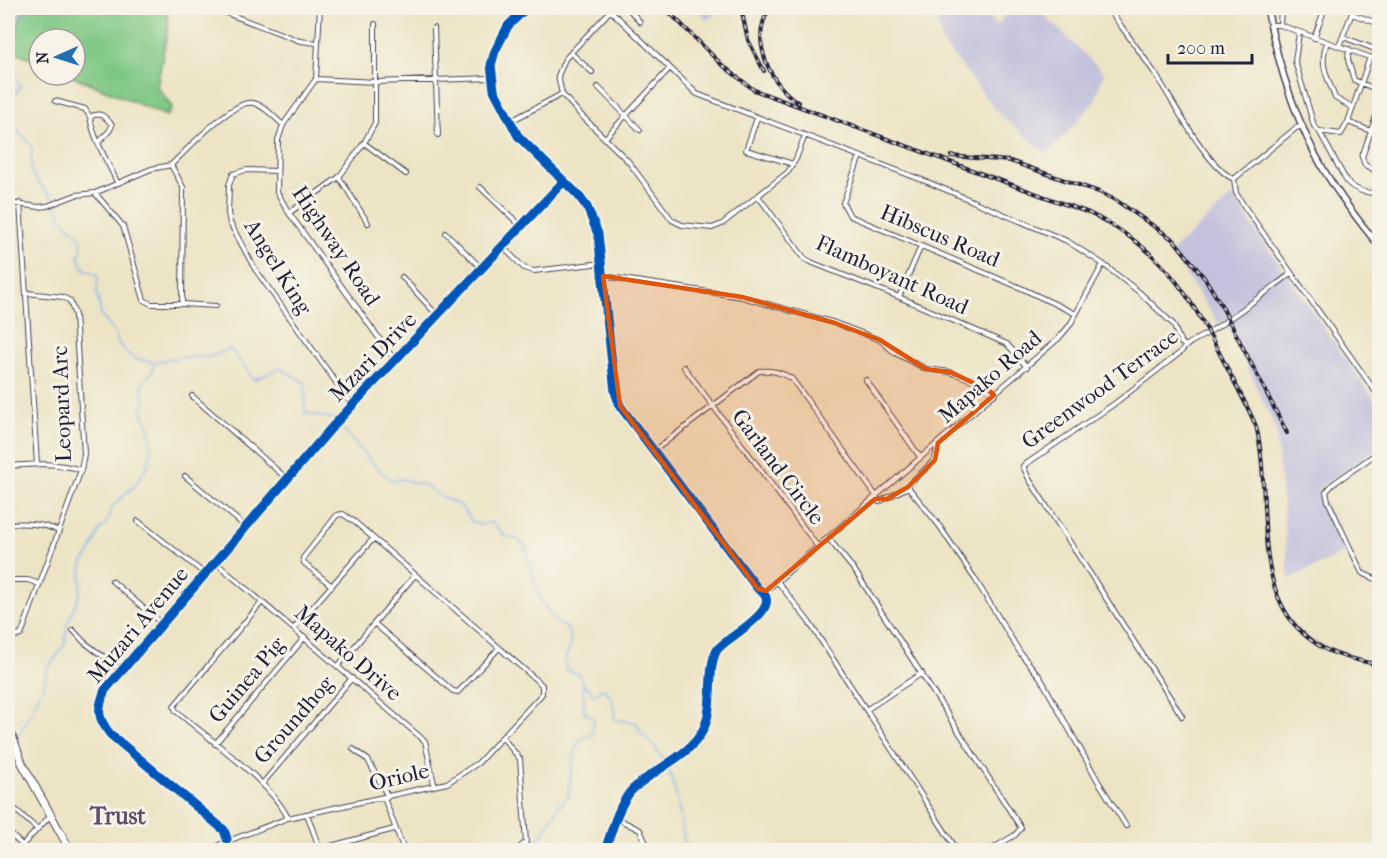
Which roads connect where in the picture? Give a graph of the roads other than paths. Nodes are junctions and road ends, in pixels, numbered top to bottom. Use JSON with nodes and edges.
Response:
{"nodes":[{"id":1,"x":213,"y":8,"type":"edge"},
{"id":2,"x":320,"y":8,"type":"edge"},
{"id":3,"x":507,"y":8,"type":"edge"},
{"id":4,"x":526,"y":8,"type":"edge"},
{"id":5,"x":628,"y":8,"type":"edge"},
{"id":6,"x":1108,"y":8,"type":"edge"},
{"id":7,"x":1267,"y":8,"type":"edge"},
{"id":8,"x":1281,"y":8,"type":"edge"},
{"id":9,"x":1325,"y":8,"type":"edge"},
{"id":10,"x":1354,"y":8,"type":"edge"},
{"id":11,"x":609,"y":9,"type":"edge"},
{"id":12,"x":1380,"y":10,"type":"edge"},
{"id":13,"x":1352,"y":14,"type":"junction"},
{"id":14,"x":517,"y":17,"type":"junction"},
{"id":15,"x":640,"y":22,"type":"dead end"},
{"id":16,"x":1377,"y":23,"type":"edge"},
{"id":17,"x":375,"y":24,"type":"dead end"},
{"id":18,"x":1270,"y":25,"type":"junction"},
{"id":19,"x":1280,"y":25,"type":"junction"},
{"id":20,"x":434,"y":28,"type":"dead end"},
{"id":21,"x":1299,"y":33,"type":"junction"},
{"id":22,"x":1343,"y":37,"type":"junction"},
{"id":23,"x":1314,"y":38,"type":"junction"},
{"id":24,"x":1327,"y":42,"type":"junction"},
{"id":25,"x":317,"y":43,"type":"junction"},
{"id":26,"x":1340,"y":46,"type":"junction"},
{"id":27,"x":1349,"y":49,"type":"junction"},
{"id":28,"x":1380,"y":51,"type":"edge"},
{"id":29,"x":571,"y":53,"type":"junction"},
{"id":30,"x":1370,"y":57,"type":"junction"},
{"id":31,"x":1380,"y":61,"type":"edge"},
{"id":32,"x":670,"y":68,"type":"junction"},
{"id":33,"x":592,"y":72,"type":"dead end"},
{"id":34,"x":492,"y":78,"type":"junction"},
{"id":35,"x":316,"y":79,"type":"junction"},
{"id":36,"x":435,"y":80,"type":"junction"},
{"id":37,"x":376,"y":82,"type":"junction"},
{"id":38,"x":1361,"y":84,"type":"junction"},
{"id":39,"x":598,"y":87,"type":"dead end"},
{"id":40,"x":1380,"y":91,"type":"edge"},
{"id":41,"x":562,"y":94,"type":"junction"},
{"id":42,"x":55,"y":101,"type":"dead end"},
{"id":43,"x":1380,"y":105,"type":"edge"},
{"id":44,"x":1353,"y":108,"type":"junction"},
{"id":45,"x":625,"y":116,"type":"junction"},
{"id":46,"x":90,"y":117,"type":"junction"},
{"id":47,"x":757,"y":118,"type":"junction"},
{"id":48,"x":509,"y":122,"type":"junction"},
{"id":49,"x":1348,"y":122,"type":"junction"},
{"id":50,"x":283,"y":125,"type":"junction"},
{"id":51,"x":1303,"y":126,"type":"junction"},
{"id":52,"x":640,"y":130,"type":"dead end"},
{"id":53,"x":1318,"y":131,"type":"junction"},
{"id":54,"x":1371,"y":131,"type":"junction"},
{"id":55,"x":438,"y":135,"type":"dead end"},
{"id":56,"x":805,"y":135,"type":"junction"},
{"id":57,"x":606,"y":137,"type":"junction"},
{"id":58,"x":98,"y":143,"type":"junction"},
{"id":59,"x":364,"y":143,"type":"junction"},
{"id":60,"x":860,"y":156,"type":"junction"},
{"id":61,"x":793,"y":164,"type":"junction"},
{"id":62,"x":171,"y":165,"type":"junction"},
{"id":63,"x":277,"y":171,"type":"junction"},
{"id":64,"x":1380,"y":173,"type":"edge"},
{"id":65,"x":406,"y":174,"type":"dead end"},
{"id":66,"x":339,"y":177,"type":"junction"},
{"id":67,"x":1234,"y":179,"type":"junction"},
{"id":68,"x":1380,"y":180,"type":"edge"},
{"id":69,"x":117,"y":182,"type":"junction"},
{"id":70,"x":563,"y":182,"type":"junction"},
{"id":71,"x":480,"y":187,"type":"dead end"},
{"id":72,"x":94,"y":193,"type":"junction"},
{"id":73,"x":759,"y":196,"type":"junction"},
{"id":74,"x":8,"y":202,"type":"edge"},
{"id":75,"x":20,"y":203,"type":"junction"},
{"id":76,"x":289,"y":213,"type":"junction"},
{"id":77,"x":368,"y":224,"type":"dead end"},
{"id":78,"x":522,"y":226,"type":"junction"},
{"id":79,"x":446,"y":233,"type":"dead end"},
{"id":80,"x":921,"y":246,"type":"junction"},
{"id":81,"x":504,"y":247,"type":"junction"},
{"id":82,"x":1380,"y":247,"type":"edge"},
{"id":83,"x":602,"y":263,"type":"junction"},
{"id":84,"x":1103,"y":264,"type":"junction"},
{"id":85,"x":482,"y":269,"type":"junction"},
{"id":86,"x":1290,"y":272,"type":"junction"},
{"id":87,"x":603,"y":276,"type":"junction"},
{"id":88,"x":402,"y":277,"type":"dead end"},
{"id":89,"x":27,"y":293,"type":"junction"},
{"id":90,"x":899,"y":297,"type":"junction"},
{"id":91,"x":182,"y":304,"type":"junction"},
{"id":92,"x":216,"y":306,"type":"dead end"},
{"id":93,"x":1076,"y":314,"type":"junction"},
{"id":94,"x":438,"y":316,"type":"junction"},
{"id":95,"x":1185,"y":345,"type":"junction"},
{"id":96,"x":397,"y":360,"type":"junction"},
{"id":97,"x":684,"y":367,"type":"dead end"},
{"id":98,"x":1027,"y":367,"type":"junction"},
{"id":99,"x":866,"y":380,"type":"dead end"},
{"id":100,"x":994,"y":395,"type":"junction"},
{"id":101,"x":192,"y":396,"type":"dead end"},
{"id":102,"x":1380,"y":398,"type":"edge"},
{"id":103,"x":353,"y":406,"type":"junction"},
{"id":104,"x":712,"y":408,"type":"junction"},
{"id":105,"x":936,"y":445,"type":"junction"},
{"id":106,"x":655,"y":450,"type":"junction"},
{"id":107,"x":1380,"y":451,"type":"edge"},
{"id":108,"x":920,"y":457,"type":"junction"},
{"id":109,"x":38,"y":464,"type":"junction"},
{"id":110,"x":8,"y":466,"type":"edge"},
{"id":111,"x":81,"y":470,"type":"junction"},
{"id":112,"x":185,"y":476,"type":"dead end"},
{"id":113,"x":286,"y":478,"type":"junction"},
{"id":114,"x":908,"y":487,"type":"junction"},
{"id":115,"x":876,"y":498,"type":"junction"},
{"id":116,"x":138,"y":521,"type":"dead end"},
{"id":117,"x":8,"y":524,"type":"edge"},
{"id":118,"x":246,"y":527,"type":"junction"},
{"id":119,"x":59,"y":531,"type":"junction"},
{"id":120,"x":373,"y":539,"type":"junction"},
{"id":121,"x":829,"y":539,"type":"junction"},
{"id":122,"x":818,"y":547,"type":"junction"},
{"id":123,"x":215,"y":562,"type":"junction"},
{"id":124,"x":205,"y":574,"type":"junction"},
{"id":125,"x":416,"y":575,"type":"junction"},
{"id":126,"x":8,"y":580,"type":"edge"},
{"id":127,"x":112,"y":581,"type":"dead end"},
{"id":128,"x":777,"y":581,"type":"junction"},
{"id":129,"x":1380,"y":581,"type":"edge"},
{"id":130,"x":39,"y":584,"type":"junction"},
{"id":131,"x":332,"y":586,"type":"junction"},
{"id":132,"x":762,"y":591,"type":"junction"},
{"id":133,"x":262,"y":602,"type":"junction"},
{"id":134,"x":161,"y":623,"type":"junction"},
{"id":135,"x":375,"y":624,"type":"junction"},
{"id":136,"x":294,"y":628,"type":"junction"},
{"id":137,"x":73,"y":630,"type":"dead end"},
{"id":138,"x":8,"y":637,"type":"edge"},
{"id":139,"x":305,"y":637,"type":"junction"},
{"id":140,"x":499,"y":648,"type":"junction"},
{"id":141,"x":338,"y":666,"type":"junction"},
{"id":142,"x":121,"y":670,"type":"junction"},
{"id":143,"x":922,"y":673,"type":"junction"},
{"id":144,"x":352,"y":678,"type":"junction"},
{"id":145,"x":866,"y":710,"type":"junction"},
{"id":146,"x":1182,"y":716,"type":"dead end"},
{"id":147,"x":8,"y":725,"type":"edge"},
{"id":148,"x":502,"y":737,"type":"junction"},
{"id":149,"x":215,"y":744,"type":"junction"},
{"id":150,"x":353,"y":749,"type":"dead end"},
{"id":151,"x":261,"y":784,"type":"junction"},
{"id":152,"x":434,"y":784,"type":"junction"},
{"id":153,"x":386,"y":797,"type":"junction"},
{"id":154,"x":16,"y":810,"type":"dead end"},
{"id":155,"x":307,"y":814,"type":"junction"},
{"id":156,"x":50,"y":816,"type":"junction"},
{"id":157,"x":288,"y":818,"type":"junction"},
{"id":158,"x":616,"y":818,"type":"junction"},
{"id":159,"x":1126,"y":826,"type":"dead end"},
{"id":160,"x":37,"y":829,"type":"junction"},
{"id":161,"x":394,"y":829,"type":"junction"},
{"id":162,"x":8,"y":832,"type":"edge"},
{"id":163,"x":227,"y":838,"type":"junction"},
{"id":164,"x":22,"y":845,"type":"junction"},
{"id":165,"x":18,"y":850,"type":"edge"},
{"id":166,"x":70,"y":850,"type":"edge"},
{"id":167,"x":206,"y":850,"type":"edge"},
{"id":168,"x":320,"y":850,"type":"edge"},
{"id":169,"x":404,"y":850,"type":"edge"},
{"id":170,"x":491,"y":850,"type":"edge"},
{"id":171,"x":605,"y":850,"type":"edge"},
{"id":172,"x":649,"y":850,"type":"edge"},
{"id":173,"x":957,"y":850,"type":"edge"},
{"id":174,"x":990,"y":850,"type":"edge"}],
"edges":[{"from":1,"to":25,"type":"street"},
{"from":2,"to":25,"type":"street"},
{"from":3,"to":14,"type":"street"},
{"from":4,"to":14,"type":"street"},
{"from":5,"to":15,"type":"street"},
{"from":6,"to":67,"type":"street"},
{"from":7,"to":18,"type":"main road"},
{"from":8,"to":19,"type":"street"},
{"from":9,"to":23,"type":"street"},
{"from":10,"to":13,"type":"street"},
{"from":11,"to":29,"type":"street"},
{"from":11,"to":32,"type":"street"},
{"from":12,"to":16,"type":"street"},
{"from":13,"to":16,"type":"street"},
{"from":13,"to":22,"type":"street"},
{"from":14,"to":34,"type":"street"},
{"from":17,"to":37,"type":"street"},
{"from":18,"to":19,"type":"street"},
{"from":18,"to":51,"type":"main road"},
{"from":19,"to":21,"type":"street"},
{"from":20,"to":36,"type":"street"},
{"from":21,"to":23,"type":"street"},
{"from":21,"to":53,"type":"street"},
{"from":22,"to":26,"type":"street"},
{"from":22,"to":28,"type":"street"},
{"from":23,"to":24,"type":"street"},
{"from":24,"to":26,"type":"street"},
{"from":24,"to":44,"type":"street"},
{"from":25,"to":35,"type":"street"},
{"from":26,"to":27,"type":"street"},
{"from":27,"to":30,"type":"street"},
{"from":27,"to":38,"type":"street"},
{"from":29,"to":33,"type":"street"},
{"from":29,"to":41,"type":"street"},
{"from":30,"to":31,"type":"street"},
{"from":30,"to":38,"type":"street"},
{"from":32,"to":45,"type":"street"},
{"from":32,"to":47,"type":"street"},
{"from":34,"to":36,"type":"street"},
{"from":34,"to":48,"type":"street"},
{"from":35,"to":37,"type":"street"},
{"from":35,"to":50,"type":"street","name":"Highway Road"},
{"from":36,"to":37,"type":"street"},
{"from":36,"to":55,"type":"street"},
{"from":37,"to":59,"type":"street"},
{"from":38,"to":40,"type":"street"},
{"from":38,"to":44,"type":"street"},
{"from":39,"to":45,"type":"street"},
{"from":41,"to":48,"type":"street"},
{"from":41,"to":57,"type":"street"},
{"from":42,"to":46,"type":"street"},
{"from":43,"to":54,"type":"street"},
{"from":44,"to":49,"type":"street"},
{"from":45,"to":52,"type":"street"},
{"from":45,"to":57,"type":"street"},
{"from":46,"to":58,"type":"street"},
{"from":46,"to":58,"type":"street"},
{"from":47,"to":56,"type":"street"},
{"from":47,"to":61,"type":"street"},
{"from":48,"to":70,"type":"street"},
{"from":49,"to":53,"type":"street"},
{"from":49,"to":54,"type":"street"},
{"from":50,"to":62,"type":"street"},
{"from":50,"to":63,"type":"street","name":"Highway Road"},
{"from":51,"to":67,"type":"street"},
{"from":51,"to":82,"type":"main road"},
{"from":53,"to":68,"type":"street"},
{"from":54,"to":64,"type":"street"},
{"from":56,"to":60,"type":"street"},
{"from":56,"to":61,"type":"street"},
{"from":57,"to":73,"type":"street"},
{"from":58,"to":69,"type":"street"},
{"from":59,"to":65,"type":"street"},
{"from":59,"to":66,"type":"street"},
{"from":60,"to":80,"type":"street","name":"Hibscus Road"},
{"from":60,"to":84,"type":"street"},
{"from":61,"to":73,"type":"street"},
{"from":62,"to":69,"type":"street"},
{"from":62,"to":91,"type":"street"},
{"from":63,"to":76,"type":"street","name":"Highway Road"},
{"from":63,"to":103,"type":"street","name":"Angel King"},
{"from":66,"to":76,"type":"street"},
{"from":66,"to":77,"type":"street"},
{"from":67,"to":86,"type":"street"},
{"from":69,"to":72,"type":"street"},
{"from":70,"to":78,"type":"street","name":"Mzari Drive"},
{"from":70,"to":83,"type":"street"},
{"from":71,"to":78,"type":"street"},
{"from":72,"to":75,"type":"street"},
{"from":72,"to":91,"type":"street"},
{"from":73,"to":90,"type":"street","name":"Flamboyant Road"},
{"from":74,"to":75,"type":"street"},
{"from":75,"to":89,"type":"street"},
{"from":76,"to":96,"type":"street","name":"Highway Road"},
{"from":78,"to":81,"type":"street","name":"Mzari Drive"},
{"from":79,"to":85,"type":"street"},
{"from":80,"to":90,"type":"street"},
{"from":80,"to":93,"type":"street","name":"Hibscus Road"},
{"from":81,"to":83,"type":"street"},
{"from":81,"to":85,"type":"street","name":"Mzari Drive"},
{"from":83,"to":87,"type":"street"},
{"from":84,"to":93,"type":"street","name":"Mapako Road"},
{"from":84,"to":95,"type":"street"},
{"from":85,"to":94,"type":"street","name":"Mzari Drive"},
{"from":86,"to":95,"type":"street","name":"Greenwood Terrace"},
{"from":86,"to":102,"type":"street"},
{"from":87,"to":100,"type":"street"},
{"from":87,"to":106,"type":"street"},
{"from":88,"to":94,"type":"street"},
{"from":89,"to":109,"type":"street"},
{"from":89,"to":111,"type":"street","name":"Leopard Arc"},
{"from":90,"to":98,"type":"street","name":"Flamboyant Road"},
{"from":91,"to":92,"type":"street"},
{"from":93,"to":98,"type":"street","name":"Mapako Road"},
{"from":94,"to":96,"type":"street","name":"Mzari Drive"},
{"from":95,"to":146,"type":"street","name":"Greenwood Terrace"},
{"from":96,"to":103,"type":"street","name":"Mzari Drive"},
{"from":97,"to":104,"type":"street","name":"Garland Circle"},
{"from":98,"to":100,"type":"street","name":"Mapako Road"},
{"from":99,"to":108,"type":"street"},
{"from":100,"to":105,"type":"street","name":"Mapako Road"},
{"from":101,"to":113,"type":"street"},
{"from":103,"to":113,"type":"street","name":"Mzari Drive"},
{"from":104,"to":106,"type":"street"},
{"from":104,"to":115,"type":"street"},
{"from":104,"to":122,"type":"street","name":"Garland Circle"},
{"from":105,"to":108,"type":"street","name":"Mapako Road"},
{"from":105,"to":114,"type":"street"},
{"from":106,"to":132,"type":"street"},
{"from":107,"to":129,"type":"street"},
{"from":108,"to":115,"type":"street","name":"Mapako Road"},
{"from":109,"to":110,"type":"street"},
{"from":109,"to":111,"type":"street"},
{"from":111,"to":119,"type":"street","name":"Leopard Arc"},
{"from":112,"to":118,"type":"street"},
{"from":113,"to":118,"type":"street","name":"Mzari Drive"},
{"from":114,"to":115,"type":"street"},
{"from":114,"to":159,"type":"street"},
{"from":115,"to":121,"type":"street","name":"Mapako Road"},
{"from":116,"to":124,"type":"street"},
{"from":117,"to":119,"type":"street"},
{"from":118,"to":123,"type":"street","name":"Mzari Drive"},
{"from":119,"to":130,"type":"street","name":"Leopard Arc"},
{"from":120,"to":125,"type":"street"},
{"from":120,"to":131,"type":"street"},
{"from":120,"to":131,"type":"street"},
{"from":121,"to":122,"type":"street","name":"Mapako Road"},
{"from":121,"to":143,"type":"street"},
{"from":122,"to":128,"type":"street","name":"Mapako Road"},
{"from":123,"to":124,"type":"street","name":"Muzari Avenue"},
{"from":123,"to":133,"type":"street","name":"Mapako Drive"},
{"from":124,"to":134,"type":"street","name":"Muzari Avenue"},
{"from":125,"to":135,"type":"street"},
{"from":125,"to":140,"type":"street"},
{"from":126,"to":130,"type":"street"},
{"from":127,"to":134,"type":"street"},
{"from":128,"to":132,"type":"street","name":"Mapako Road"},
{"from":128,"to":145,"type":"street"},
{"from":130,"to":138,"type":"street","name":"Leopard Arc"},
{"from":131,"to":136,"type":"street"},
{"from":132,"to":158,"type":"street"},
{"from":133,"to":136,"type":"street","name":"Mapako Drive"},
{"from":133,"to":149,"type":"street"},
{"from":134,"to":142,"type":"street","name":"Muzari Avenue"},
{"from":135,"to":140,"type":"street"},
{"from":135,"to":141,"type":"street"},
{"from":136,"to":139,"type":"street","name":"Mapako Drive"},
{"from":137,"to":142,"type":"street"},
{"from":139,"to":141,"type":"street","name":"Mapako Drive"},
{"from":139,"to":149,"type":"street","name":"Guinea Pig"},
{"from":140,"to":148,"type":"street","name":"Oriole"},
{"from":141,"to":144,"type":"street","name":"Mapako Drive"},
{"from":142,"to":163,"type":"street","name":"Muzari Avenue"},
{"from":143,"to":145,"type":"street"},
{"from":143,"to":174,"type":"street"},
{"from":144,"to":151,"type":"street","name":"Groundhog"},
{"from":144,"to":152,"type":"street","name":"Mapako Drive"},
{"from":145,"to":173,"type":"street"},
{"from":147,"to":156,"type":"highway"},
{"from":148,"to":152,"type":"street","name":"Oriole"},
{"from":148,"to":170,"type":"street"},
{"from":149,"to":151,"type":"street"},
{"from":150,"to":153,"type":"street"},
{"from":151,"to":157,"type":"street"},
{"from":152,"to":153,"type":"street","name":"Oriole"},
{"from":153,"to":155,"type":"street","name":"Oriole"},
{"from":153,"to":161,"type":"street"},
{"from":154,"to":160,"type":"street"},
{"from":155,"to":157,"type":"street","name":"Oriole"},
{"from":155,"to":168,"type":"street"},
{"from":156,"to":160,"type":"street"},
{"from":156,"to":166,"type":"highway"},
{"from":157,"to":163,"type":"street","name":"Oriole"},
{"from":158,"to":171,"type":"street"},
{"from":158,"to":172,"type":"street"},
{"from":160,"to":164,"type":"street"},
{"from":161,"to":168,"type":"street"},
{"from":161,"to":169,"type":"street"},
{"from":162,"to":164,"type":"street"},
{"from":163,"to":167,"type":"street","name":"Oriole"},
{"from":164,"to":165,"type":"street"}]}
